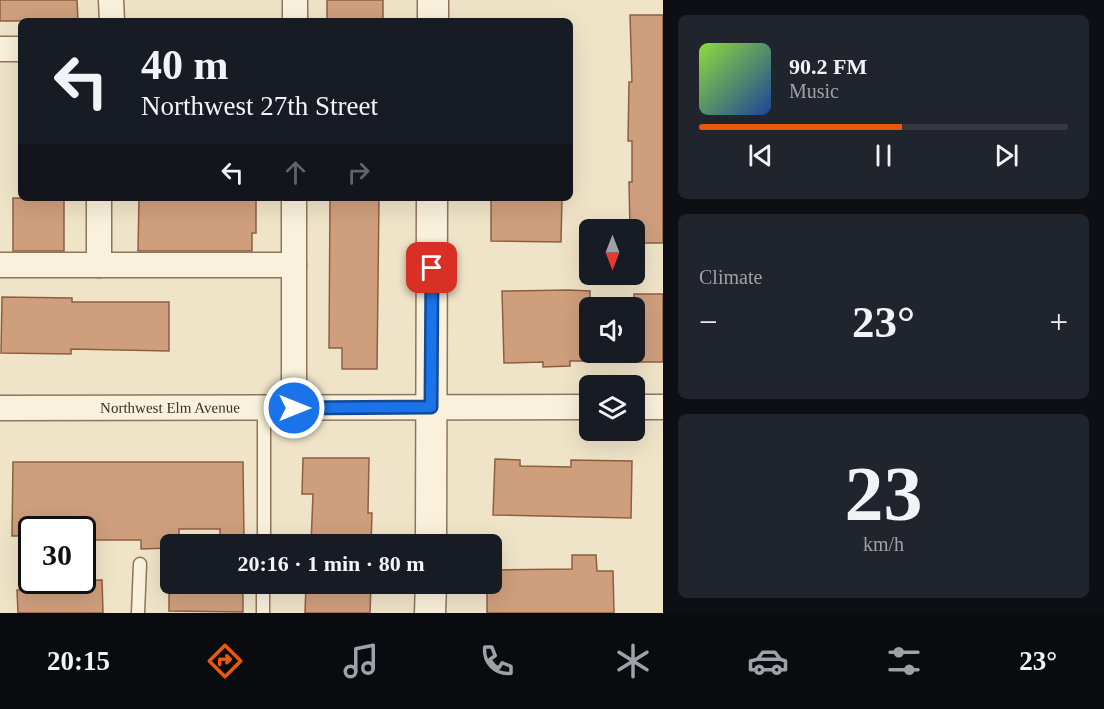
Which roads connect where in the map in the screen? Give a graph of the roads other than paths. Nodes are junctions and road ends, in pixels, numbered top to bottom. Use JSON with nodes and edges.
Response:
{"nodes":[{"id":1,"x":111,"y":0,"type":"edge"},
{"id":2,"x":295,"y":0,"type":"edge"},
{"id":3,"x":434,"y":0,"type":"edge"},
{"id":4,"x":112,"y":18,"type":"edge"},
{"id":5,"x":295,"y":18,"type":"edge"},
{"id":6,"x":433,"y":18,"type":"edge"},
{"id":7,"x":0,"y":49,"type":"edge"},
{"id":8,"x":18,"y":49,"type":"edge"},
{"id":9,"x":99,"y":201,"type":"edge"},
{"id":10,"x":294,"y":201,"type":"edge"},
{"id":11,"x":432,"y":201,"type":"edge"},
{"id":12,"x":0,"y":265,"type":"edge"},
{"id":13,"x":99,"y":265,"type":"junction"},
{"id":14,"x":294,"y":265,"type":"junction"},
{"id":15,"x":431,"y":407,"type":"junction"},
{"id":16,"x":579,"y":407,"type":"edge"},
{"id":17,"x":645,"y":407,"type":"edge"},
{"id":18,"x":663,"y":407,"type":"edge"},
{"id":19,"x":0,"y":408,"type":"edge"},
{"id":20,"x":264,"y":408,"type":"junction"},
{"id":21,"x":294,"y":408,"type":"junction"},
{"id":22,"x":264,"y":534,"type":"edge"},
{"id":23,"x":431,"y":534,"type":"edge"},
{"id":24,"x":141,"y":564,"type":"dead end"},
{"id":25,"x":263,"y":594,"type":"edge"},
{"id":26,"x":431,"y":594,"type":"edge"},
{"id":27,"x":138,"y":613,"type":"edge"},
{"id":28,"x":263,"y":613,"type":"edge"},
{"id":29,"x":430,"y":613,"type":"edge"}],
"edges":[{"from":1,"to":4,"type":"street"},
{"from":2,"to":5,"type":"street"},
{"from":3,"to":6,"type":"street"},
{"from":7,"to":8,"type":"street"},
{"from":9,"to":13,"type":"street"},
{"from":10,"to":14,"type":"street"},
{"from":11,"to":15,"type":"street"},
{"from":12,"to":13,"type":"street"},
{"from":13,"to":14,"type":"street"},
{"from":14,"to":21,"type":"street"},
{"from":15,"to":16,"type":"street","name":"Northwest Elm Avenue"},
{"from":15,"to":21,"type":"street","name":"Northwest Elm Avenue"},
{"from":15,"to":23,"type":"street"},
{"from":17,"to":18,"type":"street"},
{"from":19,"to":20,"type":"street","name":"Northwest Elm Avenue"},
{"from":20,"to":21,"type":"street","name":"Northwest Elm Avenue"},
{"from":20,"to":22,"type":"lane"},
{"from":24,"to":27,"type":"lane"},
{"from":25,"to":28,"type":"lane"},
{"from":26,"to":29,"type":"street"}]}
